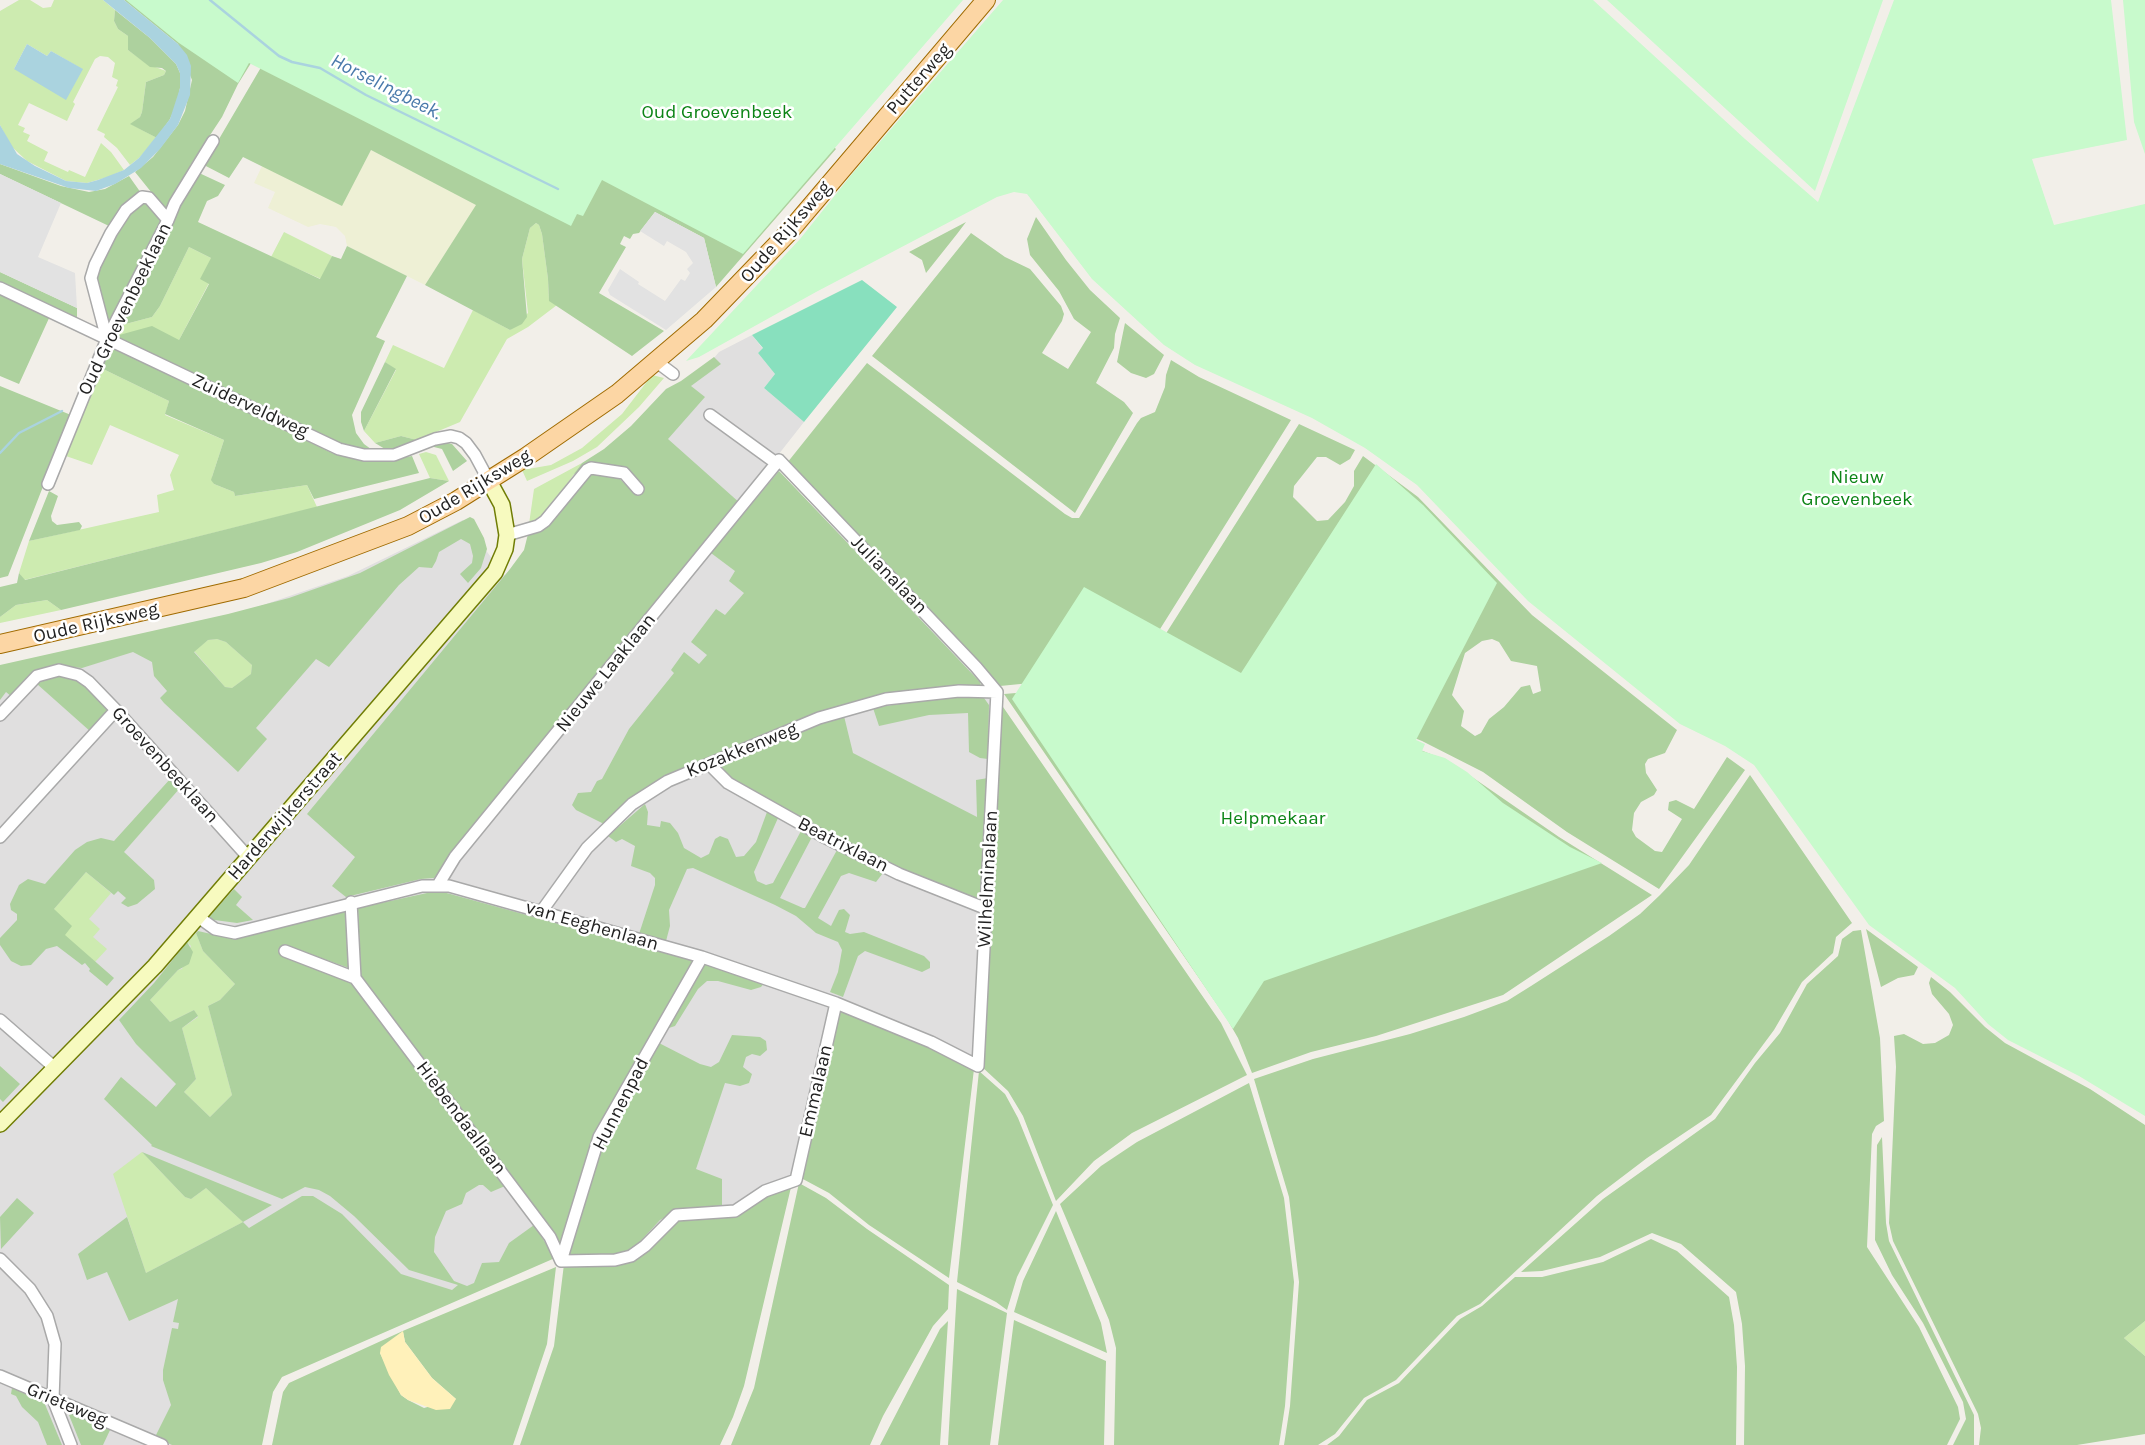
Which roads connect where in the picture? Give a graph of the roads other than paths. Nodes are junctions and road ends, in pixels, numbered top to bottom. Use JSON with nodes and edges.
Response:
{"nodes":[{"id":1,"x":986,"y":0,"type":"edge"},
{"id":2,"x":213,"y":141,"type":"dead end"},
{"id":3,"x":850,"y":157,"type":"joint"},
{"id":4,"x":168,"y":220,"type":"junction"},
{"id":5,"x":0,"y":288,"type":"edge"},
{"id":6,"x":107,"y":339,"type":"junction"},
{"id":7,"x":657,"y":362,"type":"junction"},
{"id":8,"x":673,"y":374,"type":"dead end"},
{"id":9,"x":710,"y":415,"type":"dead end"},
{"id":10,"x":777,"y":462,"type":"junction"},
{"id":11,"x":489,"y":481,"type":"junction"},
{"id":12,"x":48,"y":484,"type":"dead end"},
{"id":13,"x":638,"y":489,"type":"dead end"},
{"id":14,"x":507,"y":536,"type":"junction"},
{"id":15,"x":0,"y":644,"type":"edge"},
{"id":16,"x":997,"y":692,"type":"junction"},
{"id":17,"x":116,"y":710,"type":"junction"},
{"id":18,"x":0,"y":715,"type":"edge"},
{"id":19,"x":709,"y":764,"type":"junction"},
{"id":20,"x":0,"y":837,"type":"edge"},
{"id":21,"x":249,"y":858,"type":"junction"},
{"id":22,"x":438,"y":885,"type":"junction"},
{"id":23,"x":352,"y":902,"type":"junction"},
{"id":24,"x":987,"y":909,"type":"junction"},
{"id":25,"x":541,"y":912,"type":"junction"},
{"id":26,"x":197,"y":916,"type":"junction"},
{"id":27,"x":285,"y":951,"type":"dead end"},
{"id":28,"x":702,"y":957,"type":"junction"},
{"id":29,"x":355,"y":978,"type":"junction"},
{"id":30,"x":836,"y":1003,"type":"junction"},
{"id":31,"x":0,"y":1020,"type":"edge"},
{"id":32,"x":978,"y":1066,"type":"joint"},
{"id":33,"x":55,"y":1068,"type":"junction"},
{"id":34,"x":0,"y":1124,"type":"edge"},
{"id":35,"x":0,"y":1259,"type":"edge"},
{"id":36,"x":561,"y":1261,"type":"junction"},
{"id":37,"x":0,"y":1376,"type":"edge"},
{"id":38,"x":53,"y":1399,"type":"junction"},
{"id":39,"x":71,"y":1445,"type":"edge"},
{"id":40,"x":162,"y":1445,"type":"edge"}],
"edges":[{"from":1,"to":3,"type":"main road","name":"Putterweg"},
{"from":2,"to":4,"type":"street","name":"Oud Groevenbeeklaan"},
{"from":3,"to":7,"type":"main road","name":"Oude Rijksweg"},
{"from":4,"to":6,"type":"street","name":"Oud Groevenbeeklaan"},
{"from":4,"to":6,"type":"street"},
{"from":5,"to":6,"type":"street","name":"Zuiderveldweg"},
{"from":6,"to":11,"type":"street","name":"Zuiderveldweg"},
{"from":6,"to":12,"type":"street","name":"Oud Groevenbeeklaan"},
{"from":7,"to":8,"type":"street"},
{"from":7,"to":11,"type":"main road","name":"Oude Rijksweg"},
{"from":9,"to":10,"type":"street"},
{"from":10,"to":16,"type":"street","name":"Julianalaan"},
{"from":10,"to":22,"type":"street","name":"Nieuwe Laaklaan"},
{"from":11,"to":14,"type":"main road","name":"Harderwijkerstraat"},
{"from":11,"to":15,"type":"main road","name":"Oude Rijksweg"},
{"from":13,"to":14,"type":"street"},
{"from":14,"to":21,"type":"main road","name":"Harderwijkerstraat"},
{"from":16,"to":19,"type":"street","name":"Kozakkenweg"},
{"from":16,"to":24,"type":"street","name":"Wilhelminalaan"},
{"from":17,"to":18,"type":"street","name":"Groevenbeeklaan"},
{"from":17,"to":20,"type":"street"},
{"from":17,"to":21,"type":"street","name":"Groevenbeeklaan"},
{"from":19,"to":24,"type":"street","name":"Beatrixlaan"},
{"from":19,"to":25,"type":"street","name":"Kozakkenweg"},
{"from":21,"to":26,"type":"main road","name":"Harderwijkerstraat"},
{"from":22,"to":23,"type":"street","name":"van Eeghenlaan"},
{"from":22,"to":25,"type":"street","name":"van Eeghenlaan"},
{"from":23,"to":26,"type":"street","name":"van Eeghenlaan"},
{"from":23,"to":29,"type":"street"},
{"from":24,"to":32,"type":"street","name":"Wilhelminalaan"},
{"from":25,"to":28,"type":"street","name":"van Eeghenlaan"},
{"from":26,"to":33,"type":"main road","name":"Harderwijkerstraat"},
{"from":27,"to":29,"type":"street"},
{"from":28,"to":30,"type":"street","name":"van Eeghenlaan"},
{"from":28,"to":36,"type":"street","name":"Hunnenpad"},
{"from":29,"to":36,"type":"street","name":"Hiebendaallaan"},
{"from":30,"to":32,"type":"street","name":"van Eeghenlaan"},
{"from":30,"to":36,"type":"street","name":"Emmalaan"},
{"from":31,"to":33,"type":"street"},
{"from":33,"to":34,"type":"main road","name":"Harderwijkerstraat"},
{"from":35,"to":38,"type":"street"},
{"from":37,"to":38,"type":"street","name":"Grieteweg"},
{"from":38,"to":39,"type":"street"},
{"from":38,"to":40,"type":"street","name":"Grieteweg"}]}
